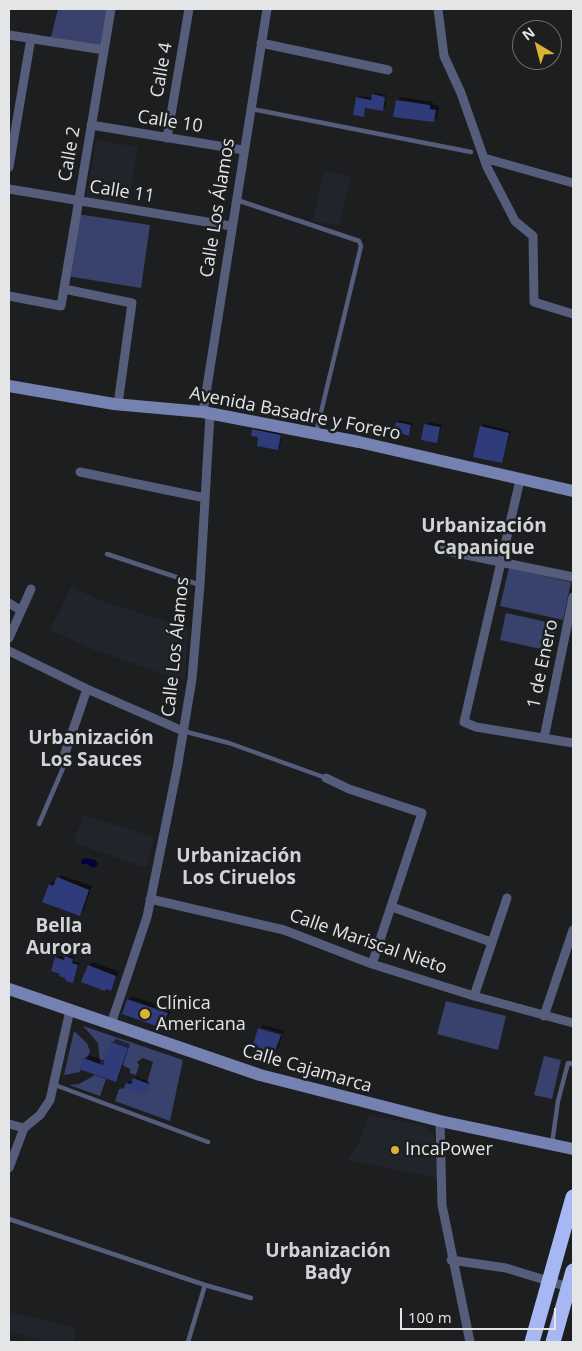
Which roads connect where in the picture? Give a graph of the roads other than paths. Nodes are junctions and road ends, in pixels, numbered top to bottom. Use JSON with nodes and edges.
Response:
{"nodes":[{"id":1,"x":111,"y":9,"type":"edge"},
{"id":2,"x":189,"y":9,"type":"edge"},
{"id":3,"x":267,"y":9,"type":"edge"},
{"id":4,"x":438,"y":9,"type":"edge"},
{"id":5,"x":9,"y":35,"type":"edge"},
{"id":6,"x":31,"y":38,"type":"junction"},
{"id":7,"x":261,"y":43,"type":"junction"},
{"id":8,"x":104,"y":50,"type":"junction"},
{"id":9,"x":388,"y":70,"type":"dead end"},
{"id":10,"x":250,"y":109,"type":"junction"},
{"id":11,"x":13,"y":116,"type":"edge"},
{"id":12,"x":91,"y":125,"type":"junction"},
{"id":13,"x":166,"y":138,"type":"junction"},
{"id":14,"x":243,"y":150,"type":"junction"},
{"id":15,"x":471,"y":152,"type":"dead end"},
{"id":16,"x":484,"y":158,"type":"junction"},
{"id":17,"x":9,"y":168,"type":"edge"},
{"id":18,"x":573,"y":183,"type":"edge"},
{"id":19,"x":9,"y":190,"type":"edge"},
{"id":20,"x":235,"y":199,"type":"junction"},
{"id":21,"x":78,"y":201,"type":"junction"},
{"id":22,"x":231,"y":226,"type":"junction"},
{"id":23,"x":64,"y":289,"type":"junction"},
{"id":24,"x":9,"y":296,"type":"edge"},
{"id":25,"x":573,"y":314,"type":"edge"},
{"id":26,"x":9,"y":386,"type":"edge"},
{"id":27,"x":118,"y":404,"type":"junction"},
{"id":28,"x":206,"y":413,"type":"junction"},
{"id":29,"x":315,"y":434,"type":"junction"},
{"id":30,"x":80,"y":472,"type":"dead end"},
{"id":31,"x":520,"y":480,"type":"junction"},
{"id":32,"x":573,"y":491,"type":"edge"},
{"id":33,"x":205,"y":498,"type":"junction"},
{"id":34,"x":442,"y":550,"type":"dead end"},
{"id":35,"x":107,"y":554,"type":"dead end"},
{"id":36,"x":502,"y":561,"type":"junction"},
{"id":37,"x":573,"y":577,"type":"edge"},
{"id":38,"x":200,"y":585,"type":"junction"},
{"id":39,"x":31,"y":589,"type":"dead end"},
{"id":40,"x":573,"y":596,"type":"edge"},
{"id":41,"x":9,"y":603,"type":"edge"},
{"id":42,"x":20,"y":610,"type":"junction"},
{"id":43,"x":9,"y":638,"type":"edge"},
{"id":44,"x":9,"y":651,"type":"edge"},
{"id":45,"x":87,"y":689,"type":"junction"},
{"id":46,"x":183,"y":731,"type":"junction"},
{"id":47,"x":544,"y":738,"type":"junction"},
{"id":48,"x":573,"y":743,"type":"edge"},
{"id":49,"x":63,"y":759,"type":"joint"},
{"id":50,"x":326,"y":778,"type":"joint"},
{"id":51,"x":40,"y":824,"type":"dead end"},
{"id":52,"x":150,"y":898,"type":"junction"},
{"id":53,"x":506,"y":898,"type":"dead end"},
{"id":54,"x":392,"y":907,"type":"junction"},
{"id":55,"x":573,"y":930,"type":"edge"},
{"id":56,"x":491,"y":942,"type":"junction"},
{"id":57,"x":372,"y":964,"type":"junction"},
{"id":58,"x":9,"y":989,"type":"edge"},
{"id":59,"x":474,"y":996,"type":"junction"},
{"id":60,"x":70,"y":1010,"type":"junction"},
{"id":61,"x":544,"y":1016,"type":"junction"},
{"id":62,"x":573,"y":1023,"type":"edge"},
{"id":63,"x":110,"y":1024,"type":"junction"},
{"id":64,"x":573,"y":1064,"type":"edge"},
{"id":65,"x":54,"y":1085,"type":"junction"},
{"id":66,"x":440,"y":1122,"type":"junction"},
{"id":67,"x":9,"y":1124,"type":"edge"},
{"id":68,"x":24,"y":1128,"type":"junction"},
{"id":69,"x":208,"y":1142,"type":"dead end"},
{"id":70,"x":552,"y":1145,"type":"junction"},
{"id":71,"x":573,"y":1149,"type":"edge"},
{"id":72,"x":9,"y":1168,"type":"edge"},
{"id":73,"x":573,"y":1197,"type":"edge"},
{"id":74,"x":9,"y":1219,"type":"edge"},
{"id":75,"x":451,"y":1260,"type":"junction"},
{"id":76,"x":573,"y":1271,"type":"edge"},
{"id":77,"x":550,"y":1282,"type":"junction"},
{"id":78,"x":205,"y":1285,"type":"junction"},
{"id":79,"x":571,"y":1288,"type":"edge"},
{"id":80,"x":251,"y":1298,"type":"dead end"},
{"id":81,"x":188,"y":1342,"type":"edge"},
{"id":82,"x":470,"y":1342,"type":"edge"},
{"id":83,"x":532,"y":1342,"type":"edge"},
{"id":84,"x":553,"y":1342,"type":"edge"}],
"edges":[{"from":1,"to":8,"type":"street","name":"Calle 2"},
{"from":2,"to":13,"type":"street","name":"Calle 4"},
{"from":3,"to":7,"type":"street","name":"Calle Los Álamos"},
{"from":4,"to":16,"type":"street"},
{"from":5,"to":6,"type":"street"},
{"from":6,"to":8,"type":"street"},
{"from":6,"to":11,"type":"street"},
{"from":7,"to":9,"type":"street"},
{"from":7,"to":10,"type":"street","name":"Calle Los Álamos"},
{"from":8,"to":12,"type":"street","name":"Calle 2"},
{"from":10,"to":14,"type":"street","name":"Calle Los Álamos"},
{"from":10,"to":15,"type":"lane"},
{"from":11,"to":17,"type":"street"},
{"from":12,"to":13,"type":"street","name":"Calle 10"},
{"from":12,"to":21,"type":"street","name":"Calle 2"},
{"from":13,"to":14,"type":"street","name":"Calle 10"},
{"from":14,"to":20,"type":"street","name":"Calle Los Álamos"},
{"from":16,"to":18,"type":"street"},
{"from":16,"to":25,"type":"street"},
{"from":19,"to":21,"type":"street","name":"Calle 11"},
{"from":20,"to":22,"type":"street","name":"Calle Los Álamos"},
{"from":20,"to":29,"type":"lane"},
{"from":21,"to":22,"type":"street","name":"Calle 11"},
{"from":21,"to":23,"type":"street","name":"Calle 2"},
{"from":22,"to":28,"type":"street","name":"Calle Los Álamos"},
{"from":23,"to":24,"type":"street","name":"Calle 2"},
{"from":23,"to":27,"type":"street"},
{"from":26,"to":27,"type":"street","name":"Avenida Basadre y Forero"},
{"from":27,"to":28,"type":"street","name":"Avenida Basadre y Forero"},
{"from":28,"to":29,"type":"street","name":"Avenida Basadre y Forero"},
{"from":28,"to":33,"type":"street","name":"Calle Los Álamos"},
{"from":29,"to":31,"type":"street","name":"Avenida Basadre y Forero"},
{"from":30,"to":33,"type":"street"},
{"from":31,"to":32,"type":"street","name":"Avenida Basadre y Forero"},
{"from":31,"to":36,"type":"street"},
{"from":33,"to":38,"type":"street","name":"Calle Los Álamos"},
{"from":34,"to":36,"type":"street"},
{"from":35,"to":38,"type":"lane"},
{"from":36,"to":37,"type":"street"},
{"from":36,"to":47,"type":"street"},
{"from":38,"to":46,"type":"street","name":"Calle Los Álamos"},
{"from":39,"to":42,"type":"street"},
{"from":40,"to":47,"type":"street","name":"1 de Enero"},
{"from":41,"to":42,"type":"street"},
{"from":42,"to":43,"type":"street"},
{"from":44,"to":45,"type":"street"},
{"from":45,"to":46,"type":"street"},
{"from":45,"to":49,"type":"street"},
{"from":46,"to":50,"type":"lane"},
{"from":46,"to":52,"type":"street","name":"Calle Los Álamos"},
{"from":47,"to":48,"type":"street"},
{"from":49,"to":51,"type":"lane"},
{"from":50,"to":54,"type":"street"},
{"from":52,"to":57,"type":"street","name":"Calle Mariscal Nieto"},
{"from":52,"to":63,"type":"street","name":"Calle Los Álamos"},
{"from":53,"to":56,"type":"street"},
{"from":54,"to":56,"type":"street"},
{"from":54,"to":57,"type":"street"},
{"from":55,"to":61,"type":"street"},
{"from":56,"to":59,"type":"street"},
{"from":57,"to":59,"type":"street","name":"Calle Mariscal Nieto"},
{"from":58,"to":60,"type":"street","name":"Calle Cajamarca"},
{"from":59,"to":61,"type":"street","name":"Calle Mariscal Nieto"},
{"from":60,"to":63,"type":"street","name":"Calle Cajamarca"},
{"from":60,"to":65,"type":"street"},
{"from":61,"to":62,"type":"street","name":"Calle Mariscal Nieto"},
{"from":63,"to":66,"type":"street","name":"Calle Cajamarca"},
{"from":64,"to":70,"type":"lane"},
{"from":65,"to":68,"type":"street"},
{"from":65,"to":69,"type":"lane"},
{"from":66,"to":70,"type":"street","name":"Calle Cajamarca"},
{"from":66,"to":75,"type":"street"},
{"from":67,"to":68,"type":"street"},
{"from":68,"to":72,"type":"street"},
{"from":70,"to":71,"type":"street","name":"Calle Cajamarca"},
{"from":73,"to":77,"type":"highway"},
{"from":74,"to":78,"type":"lane"},
{"from":75,"to":77,"type":"street"},
{"from":75,"to":82,"type":"street"},
{"from":76,"to":79,"type":"highway"},
{"from":77,"to":79,"type":"street"},
{"from":77,"to":83,"type":"highway"},
{"from":78,"to":80,"type":"lane"},
{"from":78,"to":81,"type":"lane"},
{"from":79,"to":84,"type":"highway"}]}
